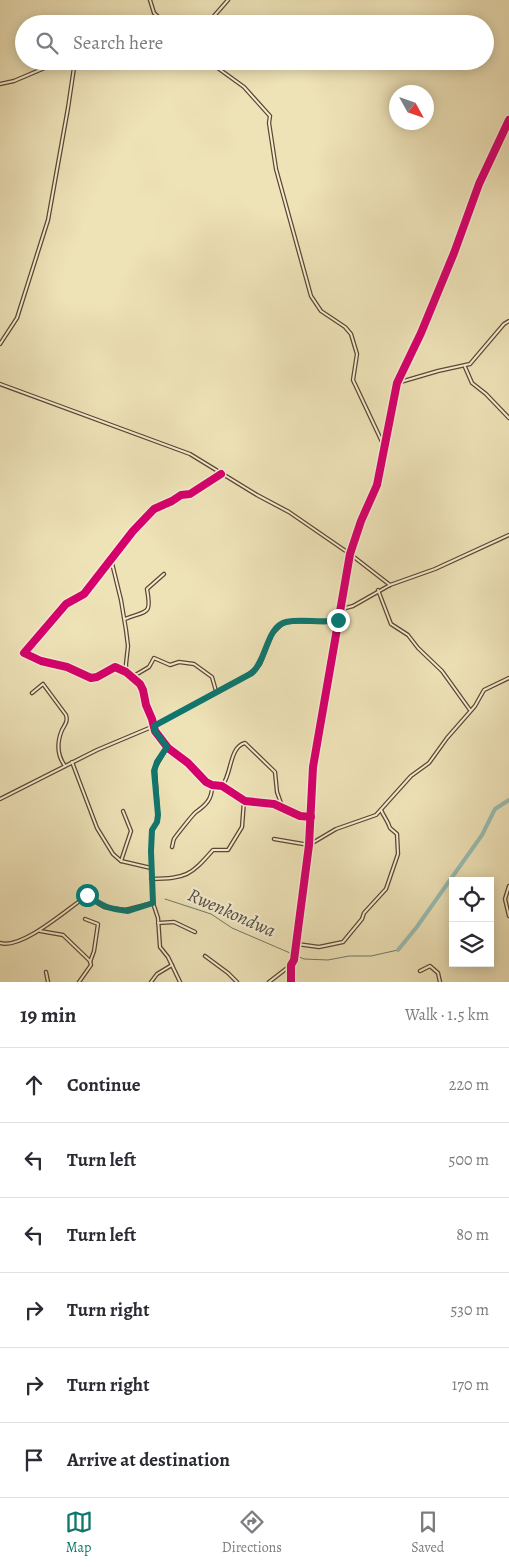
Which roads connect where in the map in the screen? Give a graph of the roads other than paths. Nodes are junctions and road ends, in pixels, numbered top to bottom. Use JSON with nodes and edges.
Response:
{"nodes":[{"id":1,"x":150,"y":0,"type":"edge"},
{"id":2,"x":228,"y":0,"type":"edge"},
{"id":3,"x":156,"y":15,"type":"edge"},
{"id":4,"x":215,"y":15,"type":"edge"},
{"id":5,"x":40,"y":70,"type":"edge"},
{"id":6,"x":74,"y":70,"type":"edge"},
{"id":7,"x":220,"y":70,"type":"edge"},
{"id":8,"x":0,"y":84,"type":"edge"},
{"id":9,"x":509,"y":120,"type":"edge"},
{"id":10,"x":507,"y":129,"type":"edge"},
{"id":11,"x":509,"y":321,"type":"edge"},
{"id":12,"x":0,"y":344,"type":"edge"},
{"id":13,"x":465,"y":366,"type":"junction"},
{"id":14,"x":0,"y":384,"type":"edge"},
{"id":15,"x":397,"y":384,"type":"junction"},
{"id":16,"x":509,"y":418,"type":"edge"},
{"id":17,"x":384,"y":446,"type":"junction"},
{"id":18,"x":221,"y":474,"type":"junction"},
{"id":19,"x":509,"y":535,"type":"edge"},
{"id":20,"x":350,"y":554,"type":"junction"},
{"id":21,"x":111,"y":559,"type":"junction"},
{"id":22,"x":164,"y":574,"type":"dead end"},
{"id":23,"x":390,"y":585,"type":"junction"},
{"id":24,"x":378,"y":590,"type":"junction"},
{"id":25,"x":340,"y":609,"type":"junction"},
{"id":26,"x":124,"y":619,"type":"junction"},
{"id":27,"x":338,"y":620,"type":"junction"},
{"id":28,"x":126,"y":672,"type":"junction"},
{"id":29,"x":132,"y":677,"type":"junction"},
{"id":30,"x":509,"y":678,"type":"edge"},
{"id":31,"x":216,"y":691,"type":"junction"},
{"id":32,"x":32,"y":694,"type":"dead end"},
{"id":33,"x":470,"y":710,"type":"junction"},
{"id":34,"x":154,"y":726,"type":"junction"},
{"id":35,"x":167,"y":747,"type":"junction"},
{"id":36,"x":72,"y":762,"type":"junction"},
{"id":37,"x":65,"y":766,"type":"junction"},
{"id":38,"x":212,"y":785,"type":"junction"},
{"id":39,"x":222,"y":786,"type":"junction"},
{"id":40,"x":0,"y":799,"type":"edge"},
{"id":41,"x":244,"y":801,"type":"junction"},
{"id":42,"x":282,"y":806,"type":"junction"},
{"id":43,"x":381,"y":810,"type":"junction"},
{"id":44,"x":123,"y":811,"type":"dead end"},
{"id":45,"x":376,"y":815,"type":"junction"},
{"id":46,"x":311,"y":817,"type":"junction"},
{"id":47,"x":384,"y":817,"type":"junction"},
{"id":48,"x":274,"y":839,"type":"dead end"},
{"id":49,"x":308,"y":845,"type":"junction"},
{"id":50,"x":172,"y":847,"type":"dead end"},
{"id":51,"x":121,"y":861,"type":"junction"},
{"id":52,"x":151,"y":868,"type":"junction"},
{"id":53,"x":151,"y":879,"type":"junction"},
{"id":54,"x":509,"y":886,"type":"edge"},
{"id":55,"x":153,"y":903,"type":"junction"},
{"id":56,"x":509,"y":916,"type":"edge"},
{"id":57,"x":85,"y":919,"type":"dead end"},
{"id":58,"x":158,"y":923,"type":"junction"},
{"id":59,"x":40,"y":931,"type":"junction"},
{"id":60,"x":195,"y":932,"type":"dead end"},
{"id":61,"x":0,"y":943,"type":"edge"},
{"id":62,"x":296,"y":944,"type":"junction"},
{"id":63,"x":205,"y":956,"type":"dead end"},
{"id":64,"x":90,"y":962,"type":"junction"},
{"id":65,"x":172,"y":965,"type":"junction"},
{"id":66,"x":291,"y":965,"type":"junction"},
{"id":67,"x":420,"y":971,"type":"dead end"},
{"id":68,"x":46,"y":972,"type":"dead end"},
{"id":69,"x":82,"y":979,"type":"junction"},
{"id":70,"x":48,"y":982,"type":"edge"},
{"id":71,"x":79,"y":982,"type":"edge"},
{"id":72,"x":85,"y":982,"type":"edge"},
{"id":73,"x":151,"y":982,"type":"edge"},
{"id":74,"x":180,"y":982,"type":"edge"},
{"id":75,"x":237,"y":982,"type":"edge"},
{"id":76,"x":269,"y":982,"type":"edge"},
{"id":77,"x":291,"y":982,"type":"edge"},
{"id":78,"x":440,"y":982,"type":"edge"}],
"edges":[{"from":1,"to":3,"type":"street"},
{"from":2,"to":4,"type":"street"},
{"from":5,"to":8,"type":"street"},
{"from":6,"to":12,"type":"street"},
{"from":7,"to":17,"type":"street"},
{"from":9,"to":10,"type":"street"},
{"from":10,"to":15,"type":"street"},
{"from":11,"to":13,"type":"street"},
{"from":13,"to":15,"type":"street"},
{"from":13,"to":16,"type":"street"},
{"from":14,"to":18,"type":"street"},
{"from":15,"to":17,"type":"street"},
{"from":17,"to":20,"type":"street"},
{"from":18,"to":20,"type":"street"},
{"from":18,"to":21,"type":"street"},
{"from":19,"to":23,"type":"street"},
{"from":20,"to":23,"type":"street"},
{"from":20,"to":25,"type":"street"},
{"from":21,"to":26,"type":"street"},
{"from":21,"to":28,"type":"street"},
{"from":22,"to":26,"type":"street"},
{"from":23,"to":24,"type":"street"},
{"from":24,"to":25,"type":"street"},
{"from":24,"to":33,"type":"street"},
{"from":25,"to":27,"type":"street"},
{"from":26,"to":28,"type":"street"},
{"from":27,"to":31,"type":"street"},
{"from":27,"to":46,"type":"street"},
{"from":28,"to":29,"type":"street"},
{"from":29,"to":31,"type":"street"},
{"from":29,"to":34,"type":"street"},
{"from":30,"to":33,"type":"street"},
{"from":31,"to":34,"type":"street"},
{"from":32,"to":37,"type":"street"},
{"from":33,"to":43,"type":"street"},
{"from":34,"to":35,"type":"street"},
{"from":34,"to":36,"type":"street"},
{"from":35,"to":38,"type":"street"},
{"from":35,"to":52,"type":"street"},
{"from":36,"to":37,"type":"street"},
{"from":36,"to":51,"type":"street"},
{"from":37,"to":40,"type":"street"},
{"from":38,"to":39,"type":"street"},
{"from":38,"to":50,"type":"street"},
{"from":39,"to":41,"type":"street"},
{"from":39,"to":42,"type":"street"},
{"from":41,"to":42,"type":"street"},
{"from":41,"to":53,"type":"street"},
{"from":42,"to":46,"type":"street"},
{"from":43,"to":45,"type":"street"},
{"from":43,"to":47,"type":"street"},
{"from":44,"to":51,"type":"street"},
{"from":45,"to":47,"type":"street"},
{"from":45,"to":49,"type":"street"},
{"from":46,"to":49,"type":"street"},
{"from":47,"to":62,"type":"street"},
{"from":48,"to":49,"type":"street"},
{"from":49,"to":62,"type":"street"},
{"from":51,"to":52,"type":"street"},
{"from":52,"to":53,"type":"street"},
{"from":53,"to":55,"type":"street"},
{"from":54,"to":56,"type":"street"},
{"from":55,"to":58,"type":"street"},
{"from":55,"to":59,"type":"street"},
{"from":57,"to":64,"type":"street"},
{"from":58,"to":60,"type":"street"},
{"from":58,"to":65,"type":"street"},
{"from":59,"to":61,"type":"street"},
{"from":59,"to":64,"type":"street"},
{"from":62,"to":66,"type":"street"},
{"from":63,"to":75,"type":"street"},
{"from":64,"to":69,"type":"street"},
{"from":65,"to":73,"type":"street"},
{"from":65,"to":74,"type":"street"},
{"from":66,"to":76,"type":"street"},
{"from":66,"to":77,"type":"street"},
{"from":67,"to":78,"type":"street"},
{"from":68,"to":70,"type":"street"},
{"from":69,"to":71,"type":"street"},
{"from":69,"to":72,"type":"street"}]}
